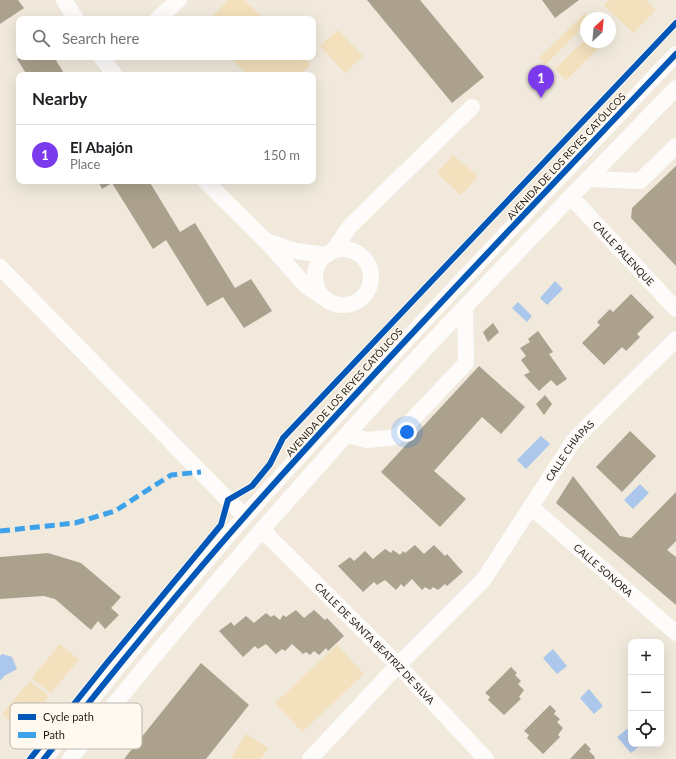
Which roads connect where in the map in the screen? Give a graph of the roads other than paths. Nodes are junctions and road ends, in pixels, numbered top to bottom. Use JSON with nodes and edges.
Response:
{"nodes":[{"id":1,"x":64,"y":0,"type":"edge"},
{"id":2,"x":179,"y":0,"type":"edge"},
{"id":3,"x":74,"y":16,"type":"edge"},
{"id":4,"x":160,"y":16,"type":"edge"},
{"id":5,"x":676,"y":54,"type":"edge"},
{"id":6,"x":676,"y":88,"type":"edge"},
{"id":7,"x":472,"y":107,"type":"dead end"},
{"id":8,"x":676,"y":146,"type":"edge"},
{"id":9,"x":588,"y":179,"type":"junction"},
{"id":10,"x":208,"y":184,"type":"edge"},
{"id":11,"x":571,"y":197,"type":"junction"},
{"id":12,"x":350,"y":226,"type":"junction"},
{"id":13,"x":266,"y":241,"type":"junction"},
{"id":14,"x":355,"y":252,"type":"junction"},
{"id":15,"x":330,"y":253,"type":"junction"},
{"id":16,"x":0,"y":267,"type":"edge"},
{"id":17,"x":328,"y":301,"type":"junction"},
{"id":18,"x":465,"y":307,"type":"junction"},
{"id":19,"x":676,"y":309,"type":"edge"},
{"id":20,"x":676,"y":339,"type":"edge"},
{"id":21,"x":347,"y":435,"type":"junction"},
{"id":22,"x":531,"y":507,"type":"junction"},
{"id":23,"x":245,"y":516,"type":"junction"},
{"id":24,"x":262,"y":530,"type":"junction"},
{"id":25,"x":676,"y":633,"type":"edge"},
{"id":26,"x":398,"y":665,"type":"junction"},
{"id":27,"x":88,"y":703,"type":"edge"},
{"id":28,"x":115,"y":703,"type":"edge"},
{"id":29,"x":52,"y":749,"type":"edge"},
{"id":30,"x":78,"y":749,"type":"edge"},
{"id":31,"x":44,"y":759,"type":"edge"},
{"id":32,"x":70,"y":759,"type":"edge"},
{"id":33,"x":310,"y":759,"type":"edge"},
{"id":34,"x":486,"y":759,"type":"edge"}],
"edges":[{"from":1,"to":3,"type":"street"},
{"from":2,"to":4,"type":"street"},
{"from":5,"to":23,"type":"street","name":"AVENIDA DE LOS REYES CATÓLICOS"},
{"from":6,"to":9,"type":"street"},
{"from":7,"to":12,"type":"street"},
{"from":8,"to":9,"type":"street"},
{"from":9,"to":11,"type":"street"},
{"from":10,"to":13,"type":"street"},
{"from":11,"to":18,"type":"street"},
{"from":11,"to":19,"type":"street","name":"CALLE PALENQUE"},
{"from":12,"to":14,"type":"street"},
{"from":12,"to":15,"type":"street"},
{"from":13,"to":15,"type":"street"},
{"from":13,"to":17,"type":"street"},
{"from":14,"to":15,"type":"street"},
{"from":14,"to":17,"type":"street"},
{"from":15,"to":17,"type":"street"},
{"from":16,"to":23,"type":"street"},
{"from":18,"to":21,"type":"street"},
{"from":18,"to":21,"type":"street"},
{"from":20,"to":22,"type":"street","name":"CALLE CHIAPAS"},
{"from":21,"to":24,"type":"street"},
{"from":22,"to":25,"type":"street","name":"CALLE SONORA"},
{"from":22,"to":26,"type":"street","name":"CALLE CHIAPAS"},
{"from":23,"to":27,"type":"street","name":"AVENIDA DE LOS REYES CATÓLICOS"},
{"from":24,"to":26,"type":"street","name":"CALLE DE SANTA BEATRIZ DE SILVA"},
{"from":24,"to":28,"type":"street"},
{"from":26,"to":33,"type":"street","name":"CALLE CHIAPAS"},
{"from":26,"to":34,"type":"street","name":"CALLE DE SANTA BEATRIZ DE SILVA"},
{"from":29,"to":31,"type":"street","name":"AVENIDA DE LOS REYES CATÓLICOS"},
{"from":30,"to":32,"type":"street"}]}
